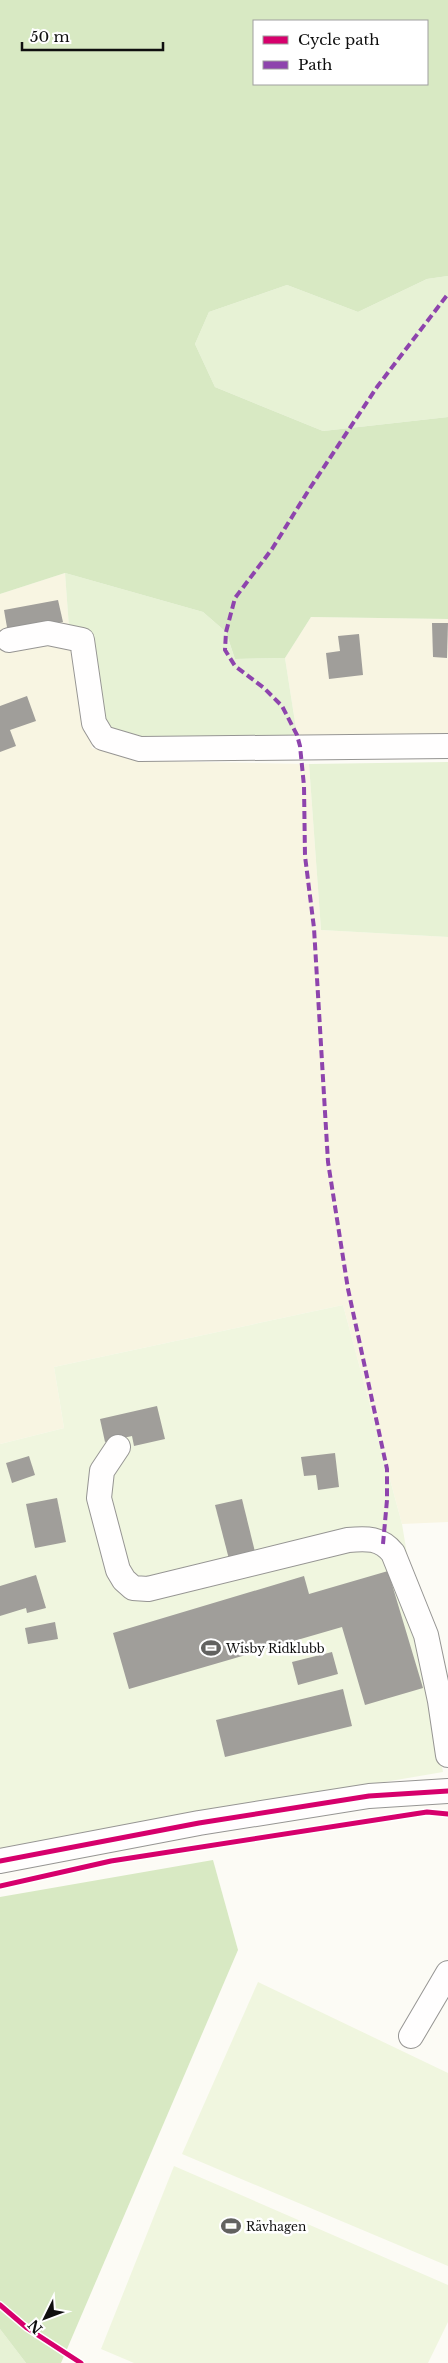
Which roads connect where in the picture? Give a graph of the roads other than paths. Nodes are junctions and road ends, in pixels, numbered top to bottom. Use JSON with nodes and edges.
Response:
{"nodes":[{"id":1,"x":9,"y":640,"type":"dead end"},
{"id":2,"x":448,"y":746,"type":"edge"},
{"id":3,"x":118,"y":1447,"type":"dead end"},
{"id":4,"x":448,"y":1755,"type":"edge"},
{"id":5,"x":448,"y":1791,"type":"edge"},
{"id":6,"x":0,"y":1861,"type":"edge"},
{"id":7,"x":448,"y":1973,"type":"edge"},
{"id":8,"x":411,"y":2036,"type":"dead end"}],
"edges":[{"from":1,"to":2,"type":"street"},
{"from":3,"to":4,"type":"street"},
{"from":5,"to":6,"type":"street"},
{"from":7,"to":8,"type":"street"}]}
